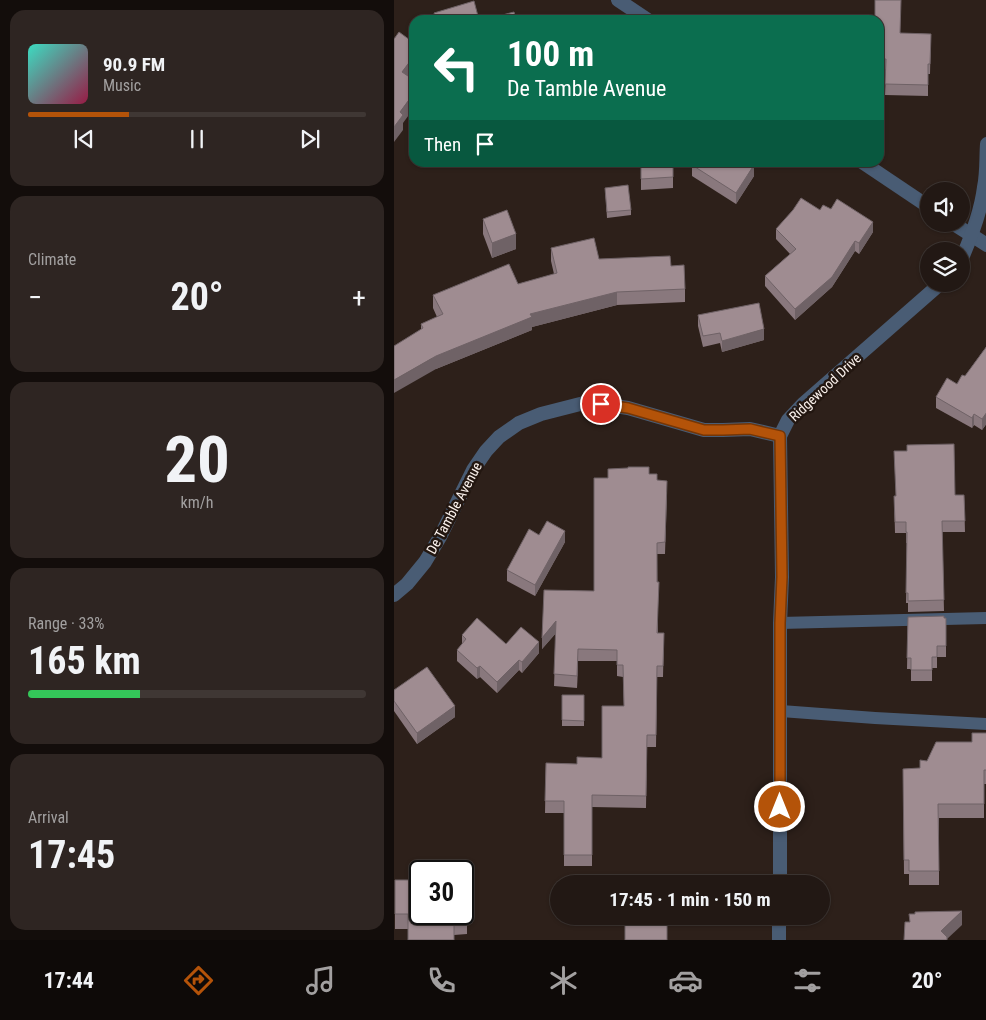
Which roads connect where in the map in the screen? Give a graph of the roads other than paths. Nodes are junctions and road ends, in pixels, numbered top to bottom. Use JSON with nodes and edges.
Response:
{"nodes":[{"id":1,"x":618,"y":0,"type":"edge"},
{"id":2,"x":640,"y":15,"type":"edge"},
{"id":3,"x":986,"y":144,"type":"edge"},
{"id":4,"x":869,"y":167,"type":"edge"},
{"id":5,"x":920,"y":201,"type":"edge"},
{"id":6,"x":967,"y":232,"type":"edge"},
{"id":7,"x":972,"y":235,"type":"junction"},
{"id":8,"x":969,"y":242,"type":"edge"},
{"id":9,"x":986,"y":245,"type":"edge"},
{"id":10,"x":931,"y":292,"type":"edge"},
{"id":11,"x":780,"y":436,"type":"junction"},
{"id":12,"x":394,"y":595,"type":"edge"},
{"id":13,"x":986,"y":618,"type":"edge"},
{"id":14,"x":780,"y":623,"type":"junction"},
{"id":15,"x":781,"y":711,"type":"junction"},
{"id":16,"x":986,"y":724,"type":"edge"},
{"id":17,"x":780,"y":875,"type":"edge"},
{"id":18,"x":779,"y":925,"type":"edge"},
{"id":19,"x":779,"y":940,"type":"edge"}],
"edges":[{"from":1,"to":2,"type":"street"},
{"from":3,"to":7,"type":"street"},
{"from":4,"to":5,"type":"street"},
{"from":6,"to":7,"type":"street"},
{"from":7,"to":8,"type":"street"},
{"from":7,"to":9,"type":"street"},
{"from":10,"to":11,"type":"street","name":"Ridgewood Drive"},
{"from":11,"to":12,"type":"street","name":"De Tamble Avenue"},
{"from":11,"to":14,"type":"street","name":"Ridgewood Drive"},
{"from":13,"to":14,"type":"lane"},
{"from":14,"to":15,"type":"street","name":"Ridgewood Drive"},
{"from":15,"to":16,"type":"lane"},
{"from":15,"to":17,"type":"street","name":"Ridgewood Drive"},
{"from":18,"to":19,"type":"street"}]}
